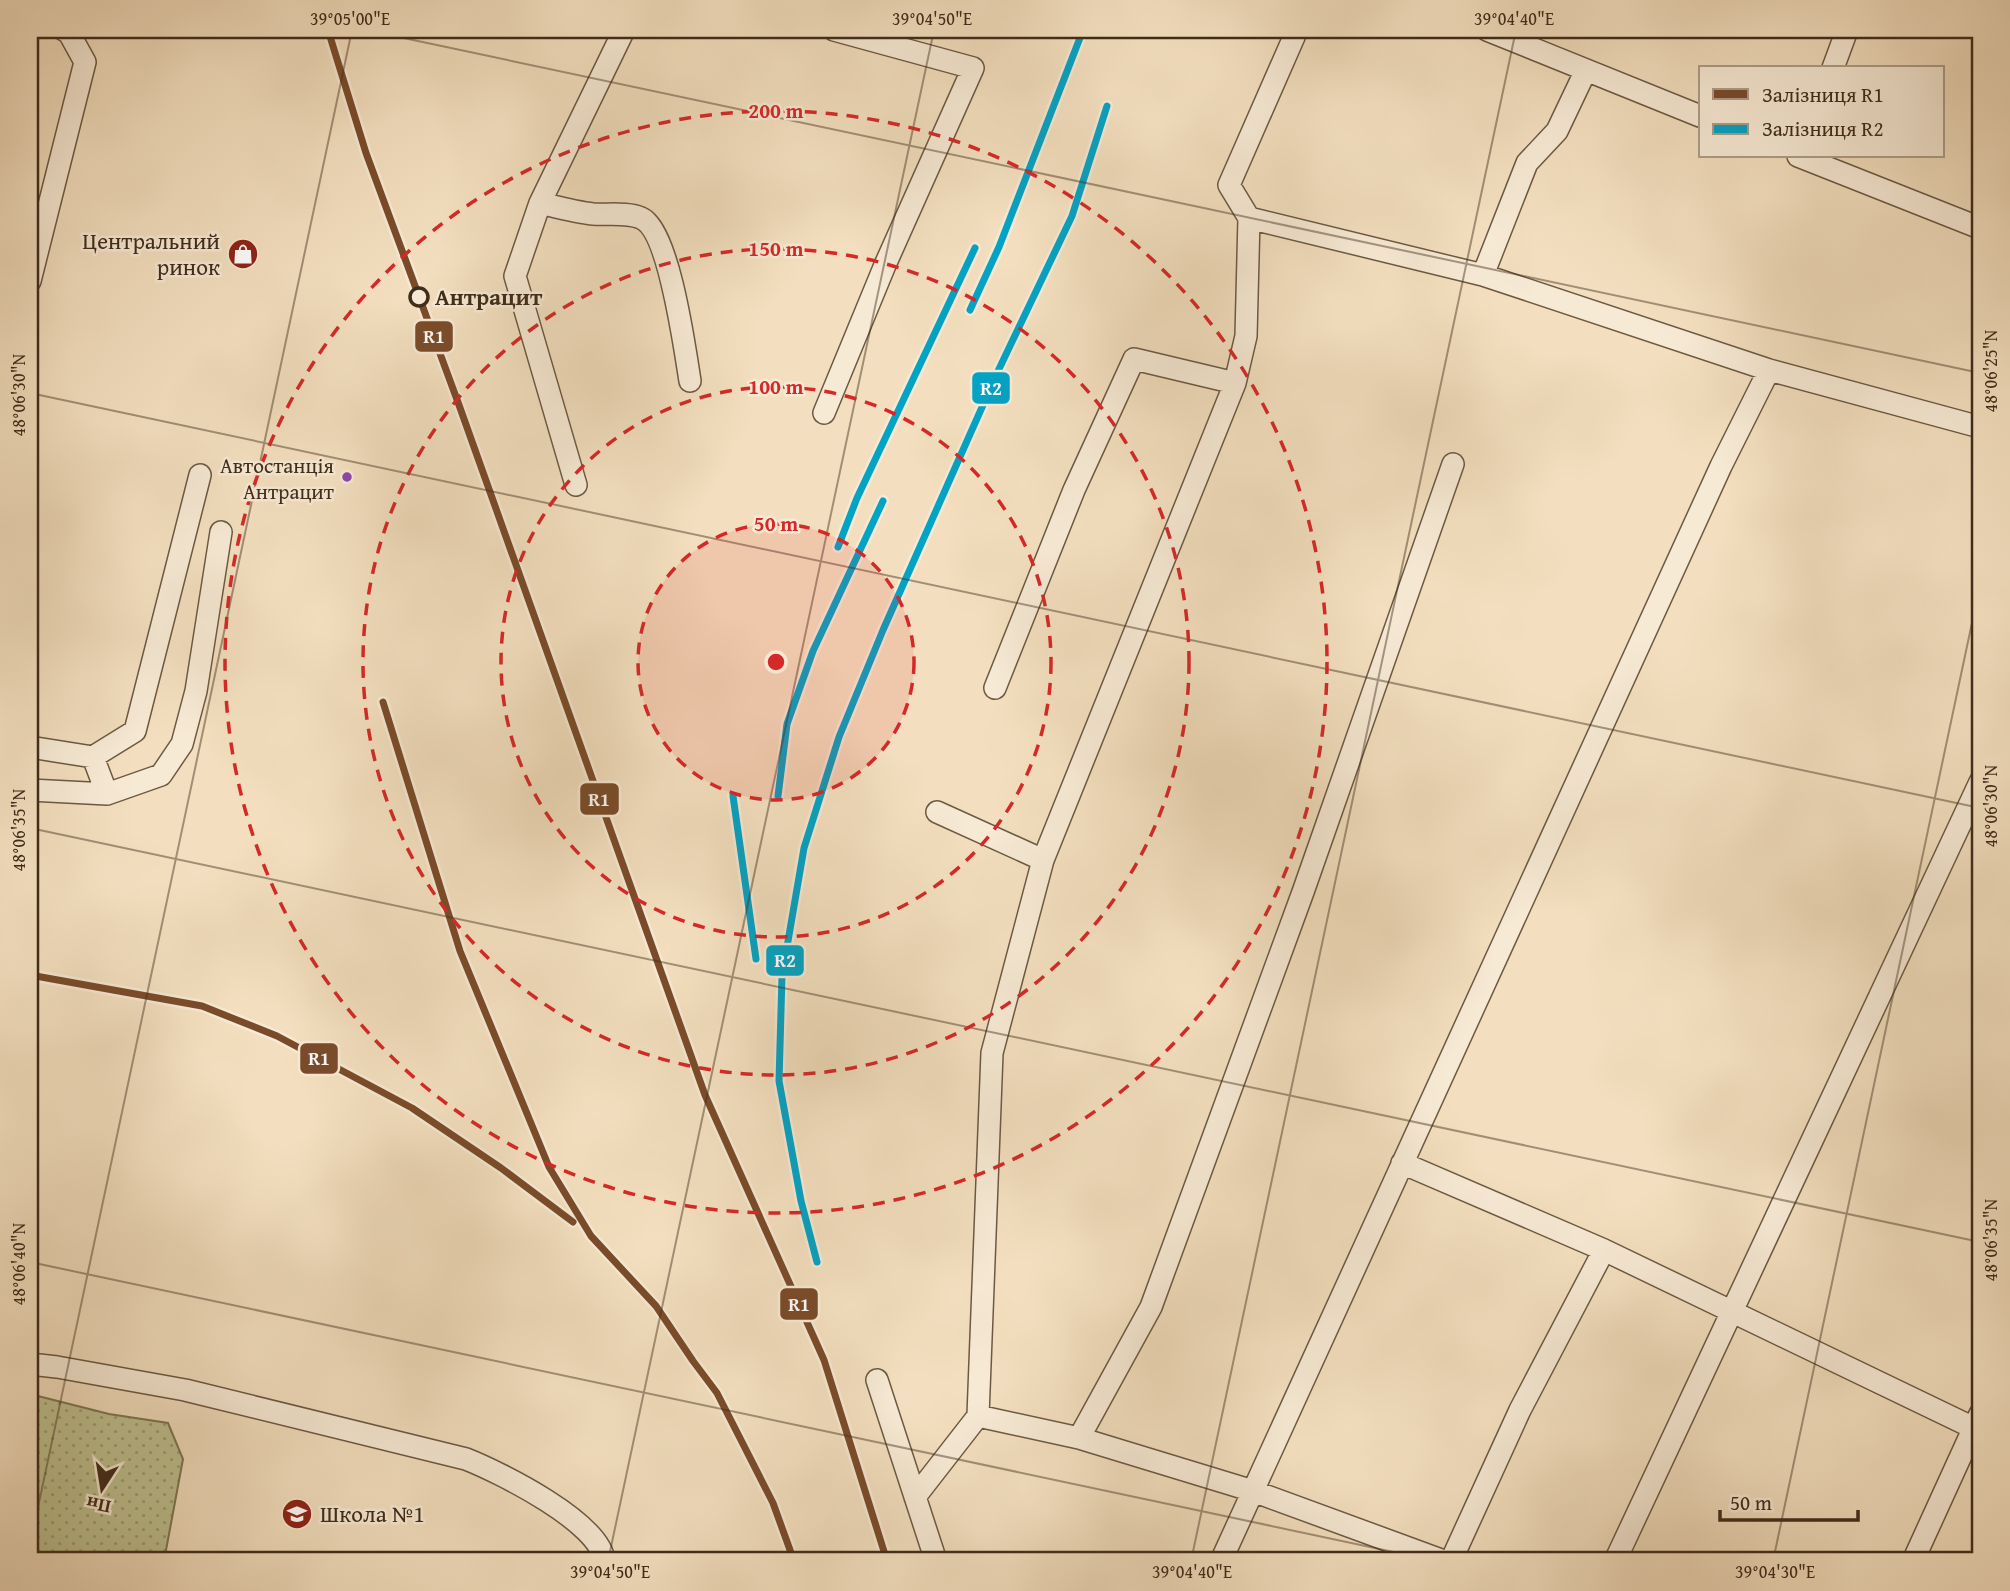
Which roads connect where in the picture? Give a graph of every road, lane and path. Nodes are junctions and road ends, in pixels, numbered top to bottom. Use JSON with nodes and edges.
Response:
{"nodes":[{"id":1,"x":64,"y":30,"type":"edge"},
{"id":2,"x":624,"y":30,"type":"edge"},
{"id":3,"x":834,"y":30,"type":"edge"},
{"id":4,"x":1297,"y":30,"type":"edge"},
{"id":5,"x":1487,"y":30,"type":"edge"},
{"id":6,"x":1847,"y":30,"type":"edge"},
{"id":7,"x":1834,"y":66,"type":"edge"},
{"id":8,"x":1586,"y":70,"type":"junction"},
{"id":9,"x":1699,"y":116,"type":"edge"},
{"id":10,"x":1806,"y":158,"type":"edge"},
{"id":11,"x":540,"y":203,"type":"junction"},
{"id":12,"x":1249,"y":218,"type":"junction"},
{"id":13,"x":1980,"y":229,"type":"edge"},
{"id":14,"x":1483,"y":275,"type":"junction"},
{"id":15,"x":30,"y":281,"type":"edge"},
{"id":16,"x":1769,"y":370,"type":"junction"},
{"id":17,"x":690,"y":381,"type":"dead end"},
{"id":18,"x":1235,"y":383,"type":"junction"},
{"id":19,"x":824,"y":413,"type":"dead end"},
{"id":20,"x":1980,"y":427,"type":"edge"},
{"id":21,"x":1452,"y":464,"type":"dead end"},
{"id":22,"x":200,"y":475,"type":"dead end"},
{"id":23,"x":576,"y":485,"type":"dead end"},
{"id":24,"x":220,"y":532,"type":"dead end"},
{"id":25,"x":995,"y":688,"type":"dead end"},
{"id":26,"x":30,"y":747,"type":"edge"},
{"id":27,"x":93,"y":757,"type":"junction"},
{"id":28,"x":1980,"y":782,"type":"edge"},
{"id":29,"x":30,"y":790,"type":"edge"},
{"id":30,"x":107,"y":794,"type":"junction"},
{"id":31,"x":937,"y":812,"type":"dead end"},
{"id":32,"x":1043,"y":860,"type":"junction"},
{"id":33,"x":1402,"y":1163,"type":"junction"},
{"id":34,"x":1604,"y":1251,"type":"junction"},
{"id":35,"x":1732,"y":1311,"type":"junction"},
{"id":36,"x":30,"y":1364,"type":"edge"},
{"id":37,"x":877,"y":1380,"type":"dead end"},
{"id":38,"x":978,"y":1416,"type":"junction"},
{"id":39,"x":1978,"y":1424,"type":"edge"},
{"id":40,"x":1079,"y":1438,"type":"junction"},
{"id":41,"x":1253,"y":1491,"type":"junction"},
{"id":42,"x":915,"y":1497,"type":"junction"},
{"id":43,"x":604,"y":1561,"type":"edge"},
{"id":44,"x":936,"y":1561,"type":"edge"},
{"id":45,"x":1221,"y":1561,"type":"edge"},
{"id":46,"x":1444,"y":1561,"type":"edge"},
{"id":47,"x":1451,"y":1561,"type":"edge"},
{"id":48,"x":1615,"y":1561,"type":"edge"},
{"id":49,"x":1913,"y":1561,"type":"edge"}],
"edges":[{"from":1,"to":15,"type":"street"},
{"from":2,"to":11,"type":"street"},
{"from":3,"to":19,"type":"street"},
{"from":4,"to":12,"type":"street"},
{"from":5,"to":8,"type":"street"},
{"from":6,"to":7,"type":"street"},
{"from":8,"to":9,"type":"street"},
{"from":8,"to":14,"type":"street"},
{"from":10,"to":13,"type":"street"},
{"from":11,"to":17,"type":"street"},
{"from":11,"to":23,"type":"street"},
{"from":12,"to":14,"type":"street"},
{"from":12,"to":18,"type":"street"},
{"from":14,"to":16,"type":"street"},
{"from":16,"to":20,"type":"street"},
{"from":16,"to":33,"type":"street"},
{"from":18,"to":25,"type":"street"},
{"from":18,"to":32,"type":"street"},
{"from":21,"to":40,"type":"street"},
{"from":22,"to":27,"type":"street"},
{"from":24,"to":30,"type":"street"},
{"from":26,"to":27,"type":"street"},
{"from":27,"to":30,"type":"street"},
{"from":28,"to":35,"type":"street"},
{"from":29,"to":30,"type":"street"},
{"from":31,"to":32,"type":"street"},
{"from":32,"to":38,"type":"street"},
{"from":33,"to":34,"type":"street"},
{"from":33,"to":41,"type":"street"},
{"from":34,"to":35,"type":"street"},
{"from":34,"to":47,"type":"street"},
{"from":35,"to":39,"type":"street"},
{"from":35,"to":48,"type":"street"},
{"from":36,"to":43,"type":"street"},
{"from":37,"to":42,"type":"street"},
{"from":38,"to":40,"type":"street"},
{"from":38,"to":42,"type":"street"},
{"from":39,"to":49,"type":"street"},
{"from":40,"to":41,"type":"street"},
{"from":41,"to":45,"type":"street"},
{"from":41,"to":46,"type":"street"},
{"from":42,"to":44,"type":"street"}]}
